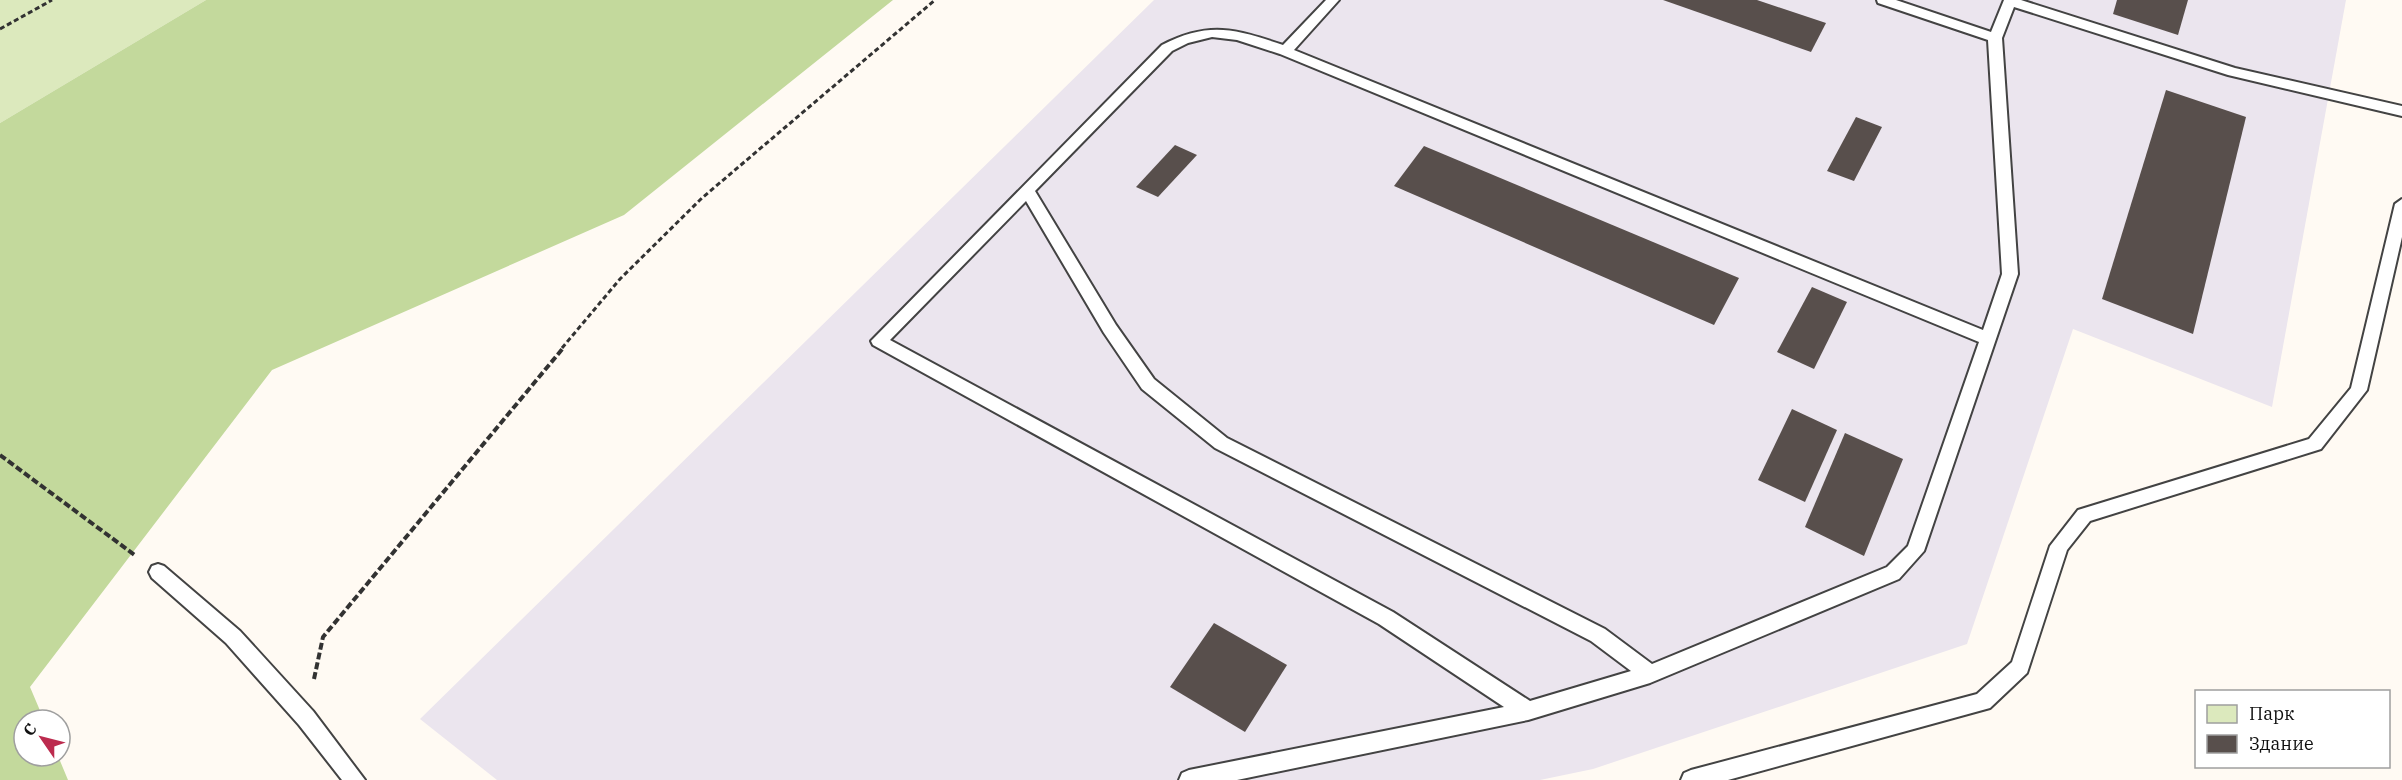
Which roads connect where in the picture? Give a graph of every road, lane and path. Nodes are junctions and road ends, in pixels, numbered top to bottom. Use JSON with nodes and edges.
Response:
{"nodes":[{"id":1,"x":52,"y":0,"type":"edge"},
{"id":2,"x":934,"y":0,"type":"edge"},
{"id":3,"x":1333,"y":0,"type":"edge"},
{"id":4,"x":1883,"y":0,"type":"edge"},
{"id":5,"x":2010,"y":0,"type":"edge"},
{"id":6,"x":0,"y":29,"type":"edge"},
{"id":7,"x":1995,"y":38,"type":"junction"},
{"id":8,"x":1285,"y":51,"type":"junction"},
{"id":9,"x":2402,"y":111,"type":"edge"},
{"id":10,"x":1028,"y":192,"type":"junction"},
{"id":11,"x":2402,"y":204,"type":"edge"},
{"id":12,"x":1987,"y":339,"type":"junction"},
{"id":13,"x":0,"y":455,"type":"edge"},
{"id":14,"x":158,"y":572,"type":"joint"},
{"id":15,"x":1650,"y":674,"type":"junction"},
{"id":16,"x":1528,"y":711,"type":"junction"},
{"id":17,"x":306,"y":718,"type":"junction"},
{"id":18,"x":355,"y":780,"type":"edge"},
{"id":19,"x":1189,"y":780,"type":"edge"},
{"id":20,"x":1691,"y":780,"type":"edge"}],
"edges":[{"from":1,"to":6,"type":"path"},
{"from":2,"to":17,"type":"path"},
{"from":3,"to":8,"type":"lane"},
{"from":4,"to":7,"type":"lane"},
{"from":5,"to":7,"type":"lane"},
{"from":5,"to":9,"type":"lane"},
{"from":7,"to":12,"type":"lane"},
{"from":8,"to":10,"type":"lane"},
{"from":8,"to":12,"type":"lane"},
{"from":10,"to":15,"type":"lane"},
{"from":10,"to":16,"type":"lane"},
{"from":11,"to":20,"type":"lane"},
{"from":12,"to":15,"type":"lane"},
{"from":13,"to":14,"type":"path"},
{"from":14,"to":17,"type":"lane"},
{"from":15,"to":16,"type":"lane"},
{"from":16,"to":19,"type":"lane"},
{"from":17,"to":18,"type":"lane"}]}
